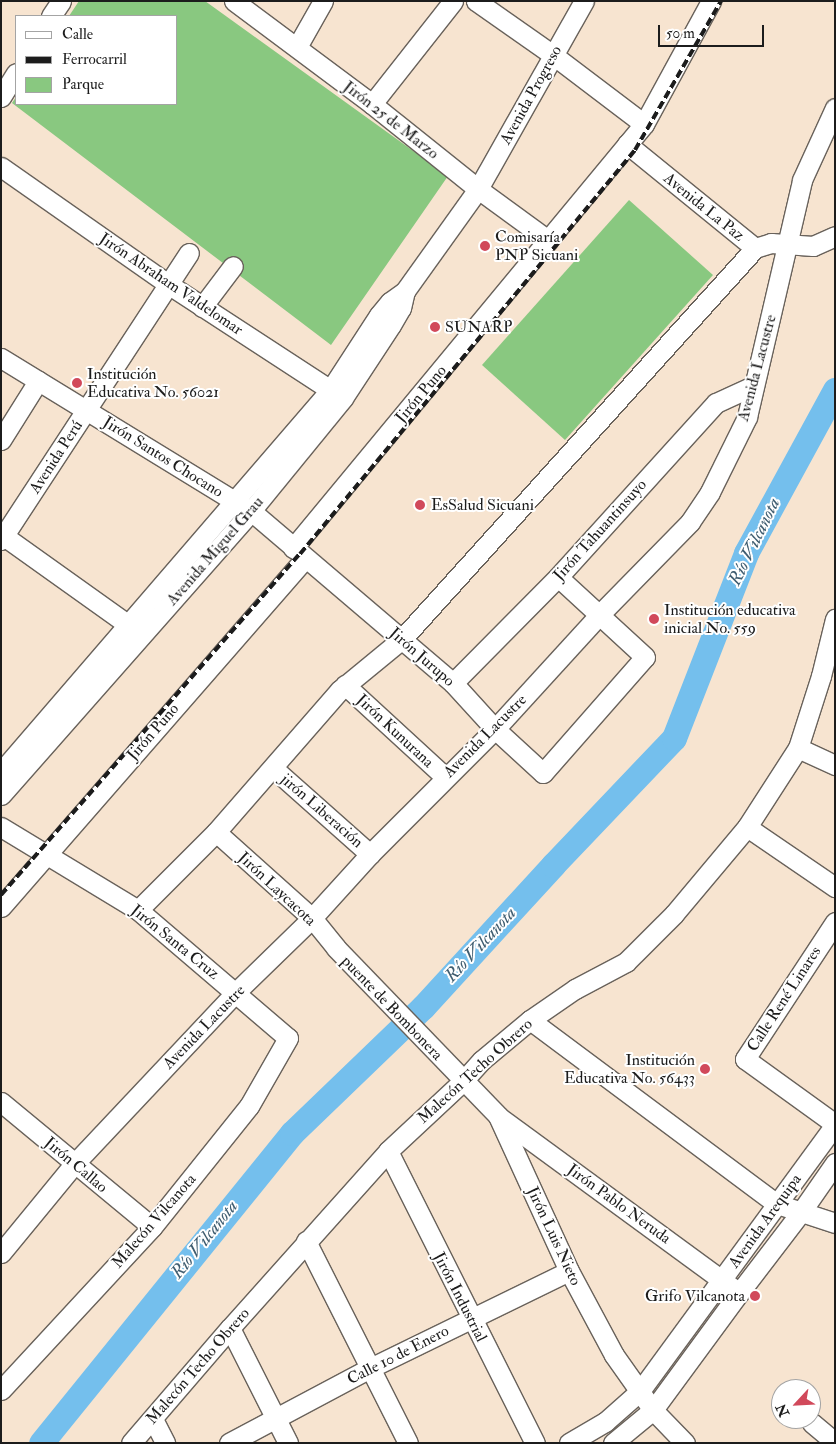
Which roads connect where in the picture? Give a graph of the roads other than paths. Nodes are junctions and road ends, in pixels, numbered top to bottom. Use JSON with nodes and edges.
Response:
{"nodes":[{"id":1,"x":61,"y":1,"type":"edge"},
{"id":2,"x":234,"y":1,"type":"edge"},
{"id":3,"x":323,"y":1,"type":"edge"},
{"id":4,"x":453,"y":1,"type":"edge"},
{"id":5,"x":476,"y":1,"type":"edge"},
{"id":6,"x":584,"y":1,"type":"edge"},
{"id":7,"x":711,"y":1,"type":"edge"},
{"id":8,"x":52,"y":15,"type":"edge"},
{"id":9,"x":297,"y":48,"type":"junction"},
{"id":10,"x":553,"y":55,"type":"junction"},
{"id":11,"x":15,"y":74,"type":"edge"},
{"id":12,"x":1,"y":97,"type":"edge"},
{"id":13,"x":372,"y":104,"type":"junction"},
{"id":14,"x":835,"y":108,"type":"edge"},
{"id":15,"x":644,"y":124,"type":"junction"},
{"id":16,"x":628,"y":144,"type":"junction"},
{"id":17,"x":1,"y":167,"type":"edge"},
{"id":18,"x":478,"y":189,"type":"junction"},
{"id":19,"x":835,"y":236,"type":"edge"},
{"id":20,"x":548,"y":240,"type":"junction"},
{"id":21,"x":788,"y":244,"type":"junction"},
{"id":22,"x":754,"y":248,"type":"junction"},
{"id":23,"x":189,"y":253,"type":"dead end"},
{"id":24,"x":232,"y":266,"type":"dead end"},
{"id":25,"x":168,"y":284,"type":"junction"},
{"id":26,"x":202,"y":307,"type":"junction"},
{"id":27,"x":1,"y":358,"type":"edge"},
{"id":28,"x":38,"y":381,"type":"junction"},
{"id":29,"x":753,"y":386,"type":"junction"},
{"id":30,"x":337,"y":394,"type":"junction"},
{"id":31,"x":87,"y":410,"type":"junction"},
{"id":32,"x":1,"y":440,"type":"edge"},
{"id":33,"x":235,"y":502,"type":"junction"},
{"id":34,"x":251,"y":511,"type":"junction"},
{"id":35,"x":2,"y":537,"type":"edge"},
{"id":36,"x":299,"y":553,"type":"junction"},
{"id":37,"x":558,"y":577,"type":"junction"},
{"id":38,"x":600,"y":614,"type":"junction"},
{"id":39,"x":835,"y":619,"type":"edge"},
{"id":40,"x":135,"y":629,"type":"junction"},
{"id":41,"x":402,"y":638,"type":"junction"},
{"id":42,"x":453,"y":683,"type":"junction"},
{"id":43,"x":345,"y":685,"type":"junction"},
{"id":44,"x":495,"y":729,"type":"junction"},
{"id":45,"x":798,"y":748,"type":"junction"},
{"id":46,"x":835,"y":765,"type":"edge"},
{"id":47,"x":273,"y":768,"type":"junction"},
{"id":48,"x":1,"y":772,"type":"edge"},
{"id":49,"x":445,"y":777,"type":"junction"},
{"id":50,"x":1,"y":795,"type":"edge"},
{"id":51,"x":1,"y":827,"type":"edge"},
{"id":52,"x":747,"y":827,"type":"junction"},
{"id":53,"x":216,"y":832,"type":"junction"},
{"id":54,"x":370,"y":854,"type":"junction"},
{"id":55,"x":46,"y":856,"type":"junction"},
{"id":56,"x":835,"y":887,"type":"edge"},
{"id":57,"x":1,"y":907,"type":"edge"},
{"id":58,"x":138,"y":910,"type":"junction"},
{"id":59,"x":312,"y":918,"type":"junction"},
{"id":60,"x":835,"y":922,"type":"edge"},
{"id":61,"x":336,"y":948,"type":"joint"},
{"id":62,"x":236,"y":992,"type":"junction"},
{"id":63,"x":530,"y":1020,"type":"junction"},
{"id":64,"x":288,"y":1038,"type":"joint"},
{"id":65,"x":449,"y":1067,"type":"joint"},
{"id":66,"x":463,"y":1081,"type":"junction"},
{"id":67,"x":1,"y":1102,"type":"edge"},
{"id":68,"x":498,"y":1116,"type":"junction"},
{"id":69,"x":835,"y":1124,"type":"edge"},
{"id":70,"x":388,"y":1152,"type":"junction"},
{"id":71,"x":835,"y":1163,"type":"edge"},
{"id":72,"x":74,"y":1164,"type":"junction"},
{"id":73,"x":777,"y":1204,"type":"junction"},
{"id":74,"x":801,"y":1212,"type":"junction"},
{"id":75,"x":835,"y":1223,"type":"edge"},
{"id":76,"x":152,"y":1227,"type":"junction"},
{"id":77,"x":306,"y":1241,"type":"junction"},
{"id":78,"x":1,"y":1253,"type":"edge"},
{"id":79,"x":569,"y":1271,"type":"junction"},
{"id":80,"x":723,"y":1280,"type":"junction"},
{"id":81,"x":739,"y":1293,"type":"junction"},
{"id":82,"x":470,"y":1318,"type":"junction"},
{"id":83,"x":230,"y":1328,"type":"junction"},
{"id":84,"x":370,"y":1368,"type":"junction"},
{"id":85,"x":1,"y":1390,"type":"edge"},
{"id":86,"x":640,"y":1392,"type":"junction"},
{"id":87,"x":653,"y":1410,"type":"junction"},
{"id":88,"x":153,"y":1419,"type":"junction"},
{"id":89,"x":276,"y":1419,"type":"junction"},
{"id":90,"x":819,"y":1429,"type":"edge"},
{"id":91,"x":835,"y":1442,"type":"edge"},
{"id":92,"x":131,"y":1443,"type":"edge"},
{"id":93,"x":165,"y":1443,"type":"edge"},
{"id":94,"x":229,"y":1443,"type":"edge"},
{"id":95,"x":288,"y":1443,"type":"edge"},
{"id":96,"x":408,"y":1443,"type":"edge"},
{"id":97,"x":534,"y":1443,"type":"edge"},
{"id":98,"x":569,"y":1443,"type":"edge"},
{"id":99,"x":613,"y":1443,"type":"edge"},
{"id":100,"x":685,"y":1443,"type":"edge"}],
"edges":[{"from":1,"to":8,"type":"street"},
{"from":2,"to":9,"type":"street","name":"Jirón 25 de Marzo"},
{"from":3,"to":9,"type":"street"},
{"from":4,"to":13,"type":"street"},
{"from":5,"to":10,"type":"street"},
{"from":6,"to":10,"type":"street","name":"Avenida Progreso"},
{"from":7,"to":15,"type":"street","name":"Jirón Puno"},
{"from":9,"to":13,"type":"street","name":"Jirón 25 de Marzo"},
{"from":10,"to":15,"type":"street"},
{"from":10,"to":18,"type":"street","name":"Avenida Progreso"},
{"from":11,"to":12,"type":"street"},
{"from":13,"to":18,"type":"street","name":"Jirón 25 de Marzo"},
{"from":14,"to":21,"type":"street","name":"Avenida Lacustre"},
{"from":15,"to":16,"type":"street","name":"Jirón Puno"},
{"from":16,"to":20,"type":"street","name":"Jirón Puno"},
{"from":16,"to":22,"type":"street","name":"Avenida La Paz"},
{"from":17,"to":25,"type":"street","name":"Jirón Abraham Valdelomar"},
{"from":18,"to":20,"type":"street","name":"Jirón 25 de Marzo"},
{"from":18,"to":30,"type":"street","name":"Avenida Miguel Grau"},
{"from":19,"to":21,"type":"street","name":"Avenida La Paz"},
{"from":20,"to":36,"type":"street","name":"Jirón Puno"},
{"from":21,"to":22,"type":"street","name":"Avenida La Paz"},
{"from":21,"to":29,"type":"street","name":"Avenida Lacustre"},
{"from":22,"to":41,"type":"street"},
{"from":23,"to":25,"type":"street","name":"Avenida Perú"},
{"from":24,"to":26,"type":"street"},
{"from":25,"to":26,"type":"street","name":"Jirón Abraham Valdelomar"},
{"from":25,"to":31,"type":"street","name":"Avenida Perú"},
{"from":26,"to":30,"type":"street","name":"Jirón Abraham Valdelomar"},
{"from":27,"to":28,"type":"street","name":"Jirón Santos Chocano"},
{"from":28,"to":31,"type":"street","name":"Jirón Santos Chocano"},
{"from":28,"to":32,"type":"street"},
{"from":29,"to":37,"type":"street","name":"Jirón Tahuantinsuyo"},
{"from":29,"to":38,"type":"street","name":"Avenida Lacustre"},
{"from":30,"to":33,"type":"street","name":"Avenida Miguel Grau"},
{"from":30,"to":34,"type":"street","name":"Avenida Miguel Grau"},
{"from":31,"to":33,"type":"street","name":"Jirón Santos Chocano"},
{"from":31,"to":35,"type":"street","name":"Avenida Perú"},
{"from":33,"to":34,"type":"street","name":"Jirón Santos Chocano"},
{"from":33,"to":40,"type":"street","name":"Avenida Miguel Grau"},
{"from":34,"to":36,"type":"street","name":"Jirón Santos Chocano"},
{"from":34,"to":40,"type":"street","name":"Avenida Miguel Grau"},
{"from":35,"to":40,"type":"street"},
{"from":36,"to":41,"type":"street","name":"Jirón Jurupo"},
{"from":36,"to":55,"type":"street","name":"Jirón Puno"},
{"from":37,"to":38,"type":"street"},
{"from":37,"to":42,"type":"street","name":"Jirón Tahuantinsuyo"},
{"from":38,"to":44,"type":"street","name":"Avenida Lacustre"},
{"from":38,"to":44,"type":"street","name":"Jirón Jurupo"},
{"from":39,"to":45,"type":"street","name":"Malecón Techo Obrero"},
{"from":40,"to":48,"type":"street","name":"Avenida Miguel Grau"},
{"from":40,"to":50,"type":"street","name":"Avenida Miguel Grau"},
{"from":41,"to":42,"type":"street","name":"Jirón Jurupo"},
{"from":41,"to":43,"type":"street"},
{"from":42,"to":44,"type":"street","name":"Jirón Jurupo"},
{"from":43,"to":47,"type":"street"},
{"from":43,"to":49,"type":"street","name":"Jirón Kunurana"},
{"from":44,"to":49,"type":"street","name":"Avenida Lacustre"},
{"from":45,"to":46,"type":"street"},
{"from":45,"to":52,"type":"street","name":"Malecón Techo Obrero"},
{"from":47,"to":53,"type":"street"},
{"from":47,"to":54,"type":"street","name":"jirón Liberación"},
{"from":49,"to":54,"type":"street","name":"Avenida Lacustre"},
{"from":51,"to":55,"type":"street","name":"Jirón Santa Cruz"},
{"from":52,"to":56,"type":"street"},
{"from":52,"to":63,"type":"street","name":"Malecón Techo Obrero"},
{"from":53,"to":58,"type":"street"},
{"from":53,"to":59,"type":"street","name":"Jirón Laycacota"},
{"from":54,"to":59,"type":"street","name":"Avenida Lacustre"},
{"from":55,"to":57,"type":"street","name":"Jirón Puno"},
{"from":55,"to":58,"type":"street","name":"Jirón Santa Cruz"},
{"from":58,"to":62,"type":"street","name":"Jirón Santa Cruz"},
{"from":59,"to":61,"type":"street","name":"Jirón Laycacota"},
{"from":59,"to":62,"type":"street","name":"Avenida Lacustre"},
{"from":60,"to":69,"type":"street","name":"Calle René Linares"},
{"from":61,"to":65,"type":"street","name":"puente de Bombonera"},
{"from":62,"to":64,"type":"street","name":"Jirón Santa Cruz"},
{"from":62,"to":72,"type":"street","name":"Avenida Lacustre"},
{"from":63,"to":66,"type":"street","name":"Malecón Techo Obrero"},
{"from":63,"to":73,"type":"street"},
{"from":64,"to":76,"type":"street","name":"Malecón Vilcanota"},
{"from":65,"to":66,"type":"street","name":"Jirón Luis Nieto"},
{"from":66,"to":68,"type":"street","name":"Jirón Luis Nieto"},
{"from":66,"to":70,"type":"street","name":"Malecón Techo Obrero"},
{"from":67,"to":72,"type":"street","name":"Jirón Callao"},
{"from":68,"to":79,"type":"street","name":"Jirón Luis Nieto"},
{"from":68,"to":80,"type":"street","name":"Jirón Pablo Neruda"},
{"from":69,"to":73,"type":"street","name":"Avenida Arequipa"},
{"from":70,"to":77,"type":"street","name":"Malecón Techo Obrero"},
{"from":70,"to":82,"type":"street","name":"Jirón Industrial"},
{"from":71,"to":74,"type":"street","name":"Avenida Arequipa"},
{"from":72,"to":76,"type":"street","name":"Jirón Callao"},
{"from":72,"to":78,"type":"street","name":"Avenida Lacustre"},
{"from":73,"to":74,"type":"street"},
{"from":73,"to":80,"type":"street","name":"Avenida Arequipa"},
{"from":74,"to":75,"type":"street"},
{"from":74,"to":81,"type":"street","name":"Avenida Arequipa"},
{"from":76,"to":85,"type":"street","name":"Malecón Vilcanota"},
{"from":77,"to":83,"type":"street","name":"Malecón Techo Obrero"},
{"from":77,"to":84,"type":"street"},
{"from":79,"to":82,"type":"street","name":"Calle 10 de Enero"},
{"from":79,"to":86,"type":"street","name":"Jirón Luis Nieto"},
{"from":80,"to":81,"type":"street","name":"Jirón Pablo Neruda"},
{"from":80,"to":86,"type":"street","name":"Avenida Arequipa"},
{"from":81,"to":87,"type":"street","name":"Avenida Arequipa"},
{"from":82,"to":84,"type":"street","name":"Calle 10 de Enero"},
{"from":82,"to":97,"type":"street","name":"Jirón Industrial"},
{"from":83,"to":88,"type":"street","name":"Malecón Techo Obrero"},
{"from":83,"to":89,"type":"street"},
{"from":84,"to":89,"type":"street","name":"Calle 10 de Enero"},
{"from":84,"to":96,"type":"street"},
{"from":86,"to":87,"type":"street","name":"Jirón Luis Nieto"},
{"from":86,"to":98,"type":"street","name":"Avenida Arequipa"},
{"from":87,"to":99,"type":"street","name":"Avenida Arequipa"},
{"from":87,"to":100,"type":"street","name":"Jirón Luis Nieto"},
{"from":88,"to":92,"type":"street","name":"Malecón Techo Obrero"},
{"from":88,"to":93,"type":"street"},
{"from":89,"to":94,"type":"street","name":"Calle 10 de Enero"},
{"from":89,"to":95,"type":"street"},
{"from":90,"to":91,"type":"street"}]}
